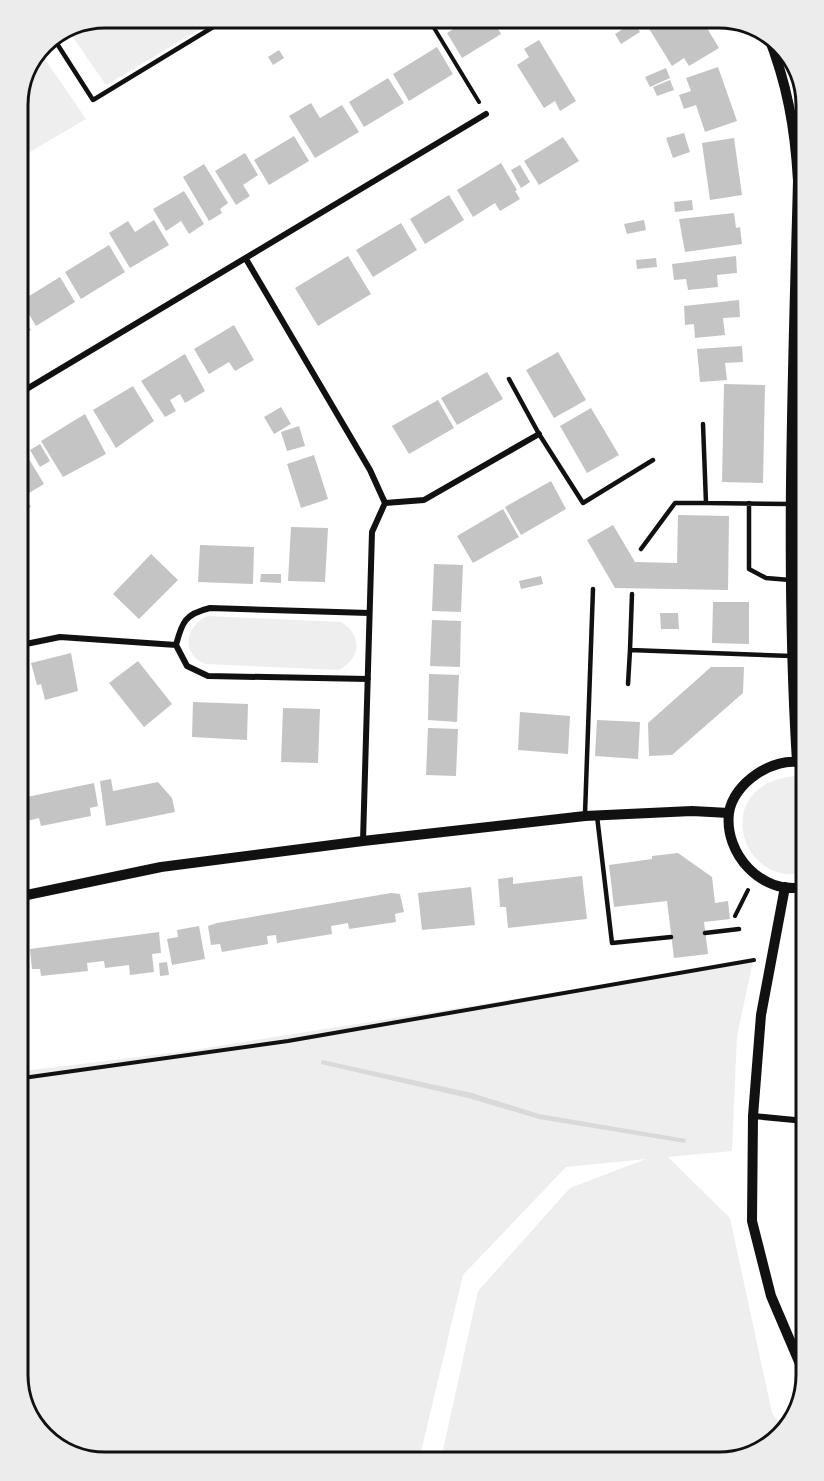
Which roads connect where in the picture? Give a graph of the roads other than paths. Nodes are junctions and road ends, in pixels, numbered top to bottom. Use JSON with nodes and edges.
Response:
{"nodes":[{"id":1,"x":211,"y":28,"type":"edge"},
{"id":2,"x":58,"y":45,"type":"edge"},
{"id":3,"x":776,"y":55,"type":"edge"},
{"id":4,"x":486,"y":114,"type":"road end"},
{"id":5,"x":796,"y":154,"type":"edge"},
{"id":6,"x":246,"y":259,"type":"junction"},
{"id":7,"x":796,"y":354,"type":"edge"},
{"id":8,"x":509,"y":379,"type":"dead end"},
{"id":9,"x":29,"y":388,"type":"edge"},
{"id":10,"x":703,"y":424,"type":"dead end"},
{"id":11,"x":539,"y":434,"type":"junction"},
{"id":12,"x":653,"y":460,"type":"dead end"},
{"id":13,"x":385,"y":503,"type":"junction"},
{"id":14,"x":706,"y":503,"type":"junction"},
{"id":15,"x":749,"y":503,"type":"junction"},
{"id":16,"x":792,"y":504,"type":"junction"},
{"id":17,"x":796,"y":533,"type":"edge"},
{"id":18,"x":796,"y":548,"type":"edge"},
{"id":19,"x":641,"y":549,"type":"dead end"},
{"id":20,"x":792,"y":580,"type":"junction"},
{"id":21,"x":593,"y":589,"type":"dead end"},
{"id":22,"x":632,"y":594,"type":"dead end"},
{"id":23,"x":369,"y":613,"type":"junction"},
{"id":24,"x":29,"y":644,"type":"edge"},
{"id":25,"x":176,"y":645,"type":"junction"},
{"id":26,"x":630,"y":650,"type":"junction"},
{"id":27,"x":792,"y":656,"type":"junction"},
{"id":28,"x":368,"y":680,"type":"junction"},
{"id":29,"x":628,"y":684,"type":"dead end"},
{"id":30,"x":796,"y":709,"type":"edge"},
{"id":31,"x":796,"y":763,"type":"edge"},
{"id":32,"x":729,"y":813,"type":"junction"},
{"id":33,"x":585,"y":816,"type":"junction"},
{"id":34,"x":597,"y":816,"type":"junction"},
{"id":35,"x":363,"y":841,"type":"junction"},
{"id":36,"x":785,"y":887,"type":"junction"},
{"id":37,"x":796,"y":887,"type":"edge"},
{"id":38,"x":28,"y":895,"type":"edge"},
{"id":39,"x":740,"y":929,"type":"dead end"},
{"id":40,"x":705,"y":933,"type":"dead end"},
{"id":41,"x":671,"y":937,"type":"dead end"},
{"id":42,"x":753,"y":1116,"type":"junction"},
{"id":43,"x":796,"y":1120,"type":"edge"},
{"id":44,"x":796,"y":1355,"type":"edge"}],
"edges":[{"from":1,"to":2,"type":"lane"},
{"from":3,"to":5,"type":"street"},
{"from":4,"to":6,"type":"street"},
{"from":6,"to":9,"type":"street"},
{"from":6,"to":13,"type":"street"},
{"from":7,"to":16,"type":"street"},
{"from":8,"to":11,"type":"lane"},
{"from":10,"to":14,"type":"lane"},
{"from":11,"to":12,"type":"lane"},
{"from":11,"to":13,"type":"street"},
{"from":13,"to":23,"type":"street"},
{"from":14,"to":15,"type":"lane"},
{"from":14,"to":19,"type":"lane"},
{"from":15,"to":16,"type":"lane"},
{"from":15,"to":20,"type":"lane"},
{"from":16,"to":17,"type":"street"},
{"from":18,"to":20,"type":"street"},
{"from":20,"to":27,"type":"street"},
{"from":21,"to":33,"type":"lane"},
{"from":22,"to":26,"type":"lane"},
{"from":23,"to":25,"type":"street"},
{"from":23,"to":28,"type":"street"},
{"from":24,"to":25,"type":"street"},
{"from":25,"to":28,"type":"street"},
{"from":26,"to":27,"type":"lane"},
{"from":26,"to":29,"type":"lane"},
{"from":27,"to":30,"type":"street"},
{"from":28,"to":35,"type":"street"},
{"from":31,"to":32,"type":"street"},
{"from":32,"to":34,"type":"street"},
{"from":32,"to":36,"type":"street"},
{"from":33,"to":34,"type":"street"},
{"from":33,"to":35,"type":"street"},
{"from":34,"to":41,"type":"lane"},
{"from":35,"to":38,"type":"street"},
{"from":36,"to":37,"type":"street"},
{"from":36,"to":42,"type":"street"},
{"from":39,"to":40,"type":"lane"},
{"from":42,"to":43,"type":"street"},
{"from":42,"to":44,"type":"street"}]}
